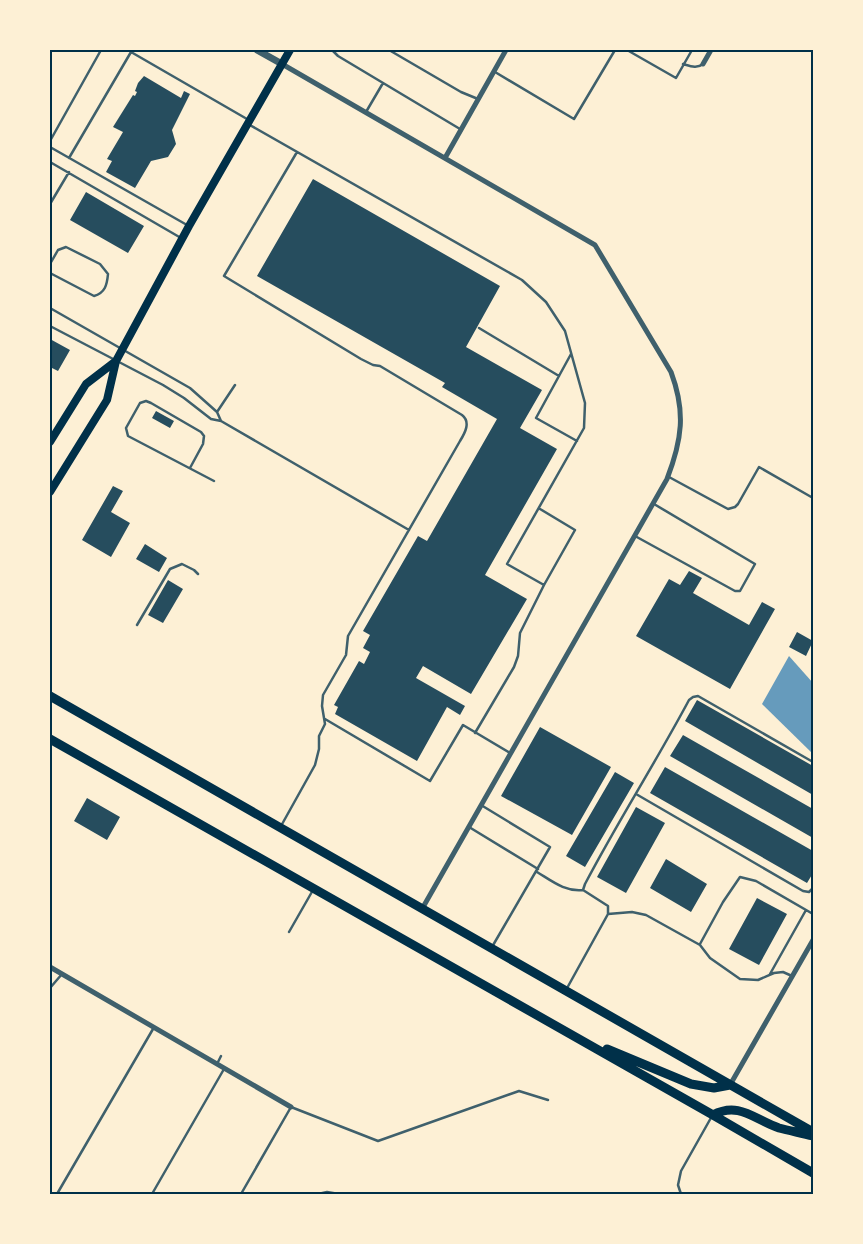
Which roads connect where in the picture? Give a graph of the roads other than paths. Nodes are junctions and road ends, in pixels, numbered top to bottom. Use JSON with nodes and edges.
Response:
{"nodes":[{"id":1,"x":101,"y":50,"type":"edge"},
{"id":2,"x":256,"y":50,"type":"edge"},
{"id":3,"x":290,"y":50,"type":"edge"},
{"id":4,"x":332,"y":50,"type":"edge"},
{"id":5,"x":389,"y":50,"type":"edge"},
{"id":6,"x":506,"y":50,"type":"edge"},
{"id":7,"x":615,"y":50,"type":"edge"},
{"id":8,"x":627,"y":50,"type":"edge"},
{"id":9,"x":692,"y":50,"type":"edge"},
{"id":10,"x":711,"y":50,"type":"edge"},
{"id":11,"x":131,"y":51,"type":"edge"},
{"id":12,"x":282,"y":64,"type":"junction"},
{"id":13,"x":683,"y":64,"type":"junction"},
{"id":14,"x":703,"y":64,"type":"joint"},
{"id":15,"x":494,"y":72,"type":"junction"},
{"id":16,"x":383,"y":83,"type":"junction"},
{"id":17,"x":478,"y":99,"type":"junction"},
{"id":18,"x":366,"y":112,"type":"junction"},
{"id":19,"x":248,"y":121,"type":"junction"},
{"id":20,"x":460,"y":130,"type":"junction"},
{"id":21,"x":50,"y":141,"type":"edge"},
{"id":22,"x":50,"y":147,"type":"edge"},
{"id":23,"x":296,"y":152,"type":"junction"},
{"id":24,"x":69,"y":158,"type":"junction"},
{"id":25,"x":445,"y":158,"type":"junction"},
{"id":26,"x":50,"y":162,"type":"edge"},
{"id":27,"x":68,"y":172,"type":"junction"},
{"id":28,"x":50,"y":204,"type":"edge"},
{"id":29,"x":189,"y":226,"type":"junction"},
{"id":30,"x":182,"y":239,"type":"junction"},
{"id":31,"x":50,"y":264,"type":"edge"},
{"id":32,"x":50,"y":273,"type":"edge"},
{"id":33,"x":50,"y":308,"type":"edge"},
{"id":34,"x":50,"y":326,"type":"edge"},
{"id":35,"x":479,"y":328,"type":"dead end"},
{"id":36,"x":122,"y":349,"type":"junction"},
{"id":37,"x":571,"y":354,"type":"junction"},
{"id":38,"x":116,"y":361,"type":"junction"},
{"id":39,"x":559,"y":376,"type":"junction"},
{"id":40,"x":235,"y":385,"type":"dead end"},
{"id":41,"x":217,"y":412,"type":"junction"},
{"id":42,"x":221,"y":421,"type":"junction"},
{"id":43,"x":53,"y":431,"type":"edge"},
{"id":44,"x":577,"y":441,"type":"junction"},
{"id":45,"x":50,"y":442,"type":"edge"},
{"id":46,"x":190,"y":468,"type":"junction"},
{"id":47,"x":668,"y":476,"type":"junction"},
{"id":48,"x":214,"y":481,"type":"dead end"},
{"id":49,"x":50,"y":492,"type":"edge"},
{"id":50,"x":813,"y":498,"type":"edge"},
{"id":51,"x":653,"y":504,"type":"junction"},
{"id":52,"x":540,"y":509,"type":"junction"},
{"id":53,"x":409,"y":530,"type":"junction"},
{"id":54,"x":634,"y":536,"type":"junction"},
{"id":55,"x":198,"y":574,"type":"dead end"},
{"id":56,"x":544,"y":585,"type":"junction"},
{"id":57,"x":137,"y":625,"type":"dead end"},
{"id":58,"x":50,"y":696,"type":"edge"},
{"id":59,"x":325,"y":719,"type":"junction"},
{"id":60,"x":475,"y":733,"type":"junction"},
{"id":61,"x":50,"y":739,"type":"edge"},
{"id":62,"x":510,"y":753,"type":"junction"},
{"id":63,"x":813,"y":762,"type":"edge"},
{"id":64,"x":636,"y":794,"type":"junction"},
{"id":65,"x":481,"y":804,"type":"junction"},
{"id":66,"x":468,"y":826,"type":"junction"},
{"id":67,"x":280,"y":828,"type":"junction"},
{"id":68,"x":537,"y":870,"type":"junction"},
{"id":69,"x":314,"y":888,"type":"junction"},
{"id":70,"x":813,"y":888,"type":"edge"},
{"id":71,"x":583,"y":890,"type":"junction"},
{"id":72,"x":422,"y":909,"type":"junction"},
{"id":73,"x":806,"y":910,"type":"junction"},
{"id":74,"x":608,"y":914,"type":"junction"},
{"id":75,"x":813,"y":914,"type":"edge"},
{"id":76,"x":289,"y":932,"type":"dead end"},
{"id":77,"x":813,"y":940,"type":"edge"},
{"id":78,"x":700,"y":945,"type":"junction"},
{"id":79,"x":492,"y":949,"type":"junction"},
{"id":80,"x":50,"y":967,"type":"edge"},
{"id":81,"x":62,"y":974,"type":"junction"},
{"id":82,"x":770,"y":975,"type":"junction"},
{"id":83,"x":792,"y":976,"type":"junction"},
{"id":84,"x":50,"y":988,"type":"edge"},
{"id":85,"x":566,"y":991,"type":"junction"},
{"id":86,"x":154,"y":1027,"type":"junction"},
{"id":87,"x":577,"y":1037,"type":"junction"},
{"id":88,"x":222,"y":1056,"type":"dead end"},
{"id":89,"x":217,"y":1064,"type":"junction"},
{"id":90,"x":225,"y":1068,"type":"junction"},
{"id":91,"x":730,"y":1085,"type":"junction"},
{"id":92,"x":548,"y":1100,"type":"dead end"},
{"id":93,"x":291,"y":1107,"type":"junction"},
{"id":94,"x":713,"y":1115,"type":"junction"},
{"id":95,"x":813,"y":1132,"type":"edge"},
{"id":96,"x":813,"y":1136,"type":"edge"},
{"id":97,"x":813,"y":1174,"type":"edge"},
{"id":98,"x":57,"y":1194,"type":"edge"},
{"id":99,"x":152,"y":1194,"type":"edge"},
{"id":100,"x":241,"y":1194,"type":"edge"},
{"id":101,"x":318,"y":1194,"type":"edge"},
{"id":102,"x":339,"y":1194,"type":"edge"},
{"id":103,"x":681,"y":1194,"type":"edge"}],
"edges":[{"from":1,"to":21,"type":"lane"},
{"from":2,"to":12,"type":"street"},
{"from":3,"to":12,"type":"main road"},
{"from":4,"to":16,"type":"lane"},
{"from":5,"to":17,"type":"lane"},
{"from":6,"to":15,"type":"street"},
{"from":7,"to":15,"type":"lane"},
{"from":8,"to":13,"type":"lane"},
{"from":9,"to":13,"type":"lane"},
{"from":10,"to":14,"type":"street"},
{"from":11,"to":19,"type":"lane"},
{"from":11,"to":24,"type":"lane"},
{"from":12,"to":18,"type":"street"},
{"from":12,"to":19,"type":"main road"},
{"from":13,"to":14,"type":"lane"},
{"from":15,"to":17,"type":"street"},
{"from":16,"to":18,"type":"lane"},
{"from":16,"to":20,"type":"lane"},
{"from":17,"to":20,"type":"street"},
{"from":18,"to":25,"type":"street"},
{"from":19,"to":23,"type":"lane"},
{"from":19,"to":29,"type":"main road"},
{"from":20,"to":25,"type":"street"},
{"from":22,"to":24,"type":"lane"},
{"from":23,"to":37,"type":"lane"},
{"from":23,"to":53,"type":"lane"},
{"from":24,"to":29,"type":"lane"},
{"from":25,"to":47,"type":"street"},
{"from":26,"to":27,"type":"lane"},
{"from":27,"to":28,"type":"lane"},
{"from":27,"to":30,"type":"lane"},
{"from":29,"to":30,"type":"main road"},
{"from":30,"to":36,"type":"main road"},
{"from":31,"to":32,"type":"lane"},
{"from":33,"to":36,"type":"lane"},
{"from":34,"to":38,"type":"lane"},
{"from":35,"to":39,"type":"lane"},
{"from":36,"to":38,"type":"main road"},
{"from":36,"to":41,"type":"lane"},
{"from":37,"to":39,"type":"lane"},
{"from":37,"to":44,"type":"lane"},
{"from":38,"to":42,"type":"lane"},
{"from":38,"to":43,"type":"main road"},
{"from":38,"to":49,"type":"main road"},
{"from":39,"to":44,"type":"lane"},
{"from":40,"to":41,"type":"lane"},
{"from":41,"to":42,"type":"lane"},
{"from":42,"to":53,"type":"lane"},
{"from":43,"to":45,"type":"main road"},
{"from":44,"to":52,"type":"lane"},
{"from":46,"to":46,"type":"lane"},
{"from":46,"to":48,"type":"lane"},
{"from":47,"to":50,"type":"lane"},
{"from":47,"to":51,"type":"street"},
{"from":51,"to":54,"type":"street"},
{"from":51,"to":54,"type":"lane"},
{"from":52,"to":56,"type":"lane"},
{"from":52,"to":56,"type":"lane"},
{"from":53,"to":59,"type":"lane"},
{"from":54,"to":62,"type":"street"},
{"from":55,"to":57,"type":"lane"},
{"from":56,"to":60,"type":"lane"},
{"from":58,"to":67,"type":"highway"},
{"from":59,"to":60,"type":"lane"},
{"from":59,"to":67,"type":"lane"},
{"from":60,"to":62,"type":"lane"},
{"from":61,"to":69,"type":"highway"},
{"from":62,"to":65,"type":"street"},
{"from":63,"to":64,"type":"lane"},
{"from":64,"to":70,"type":"lane"},
{"from":64,"to":71,"type":"lane"},
{"from":65,"to":66,"type":"street"},
{"from":65,"to":68,"type":"lane"},
{"from":66,"to":68,"type":"lane"},
{"from":66,"to":72,"type":"street"},
{"from":67,"to":72,"type":"highway"},
{"from":68,"to":71,"type":"lane"},
{"from":68,"to":79,"type":"lane"},
{"from":69,"to":76,"type":"lane"},
{"from":69,"to":87,"type":"highway"},
{"from":71,"to":74,"type":"lane"},
{"from":72,"to":79,"type":"highway"},
{"from":73,"to":75,"type":"lane"},
{"from":73,"to":78,"type":"lane"},
{"from":73,"to":82,"type":"lane"},
{"from":74,"to":78,"type":"lane"},
{"from":74,"to":85,"type":"lane"},
{"from":77,"to":83,"type":"street"},
{"from":78,"to":82,"type":"lane"},
{"from":79,"to":85,"type":"highway"},
{"from":80,"to":81,"type":"street"},
{"from":81,"to":84,"type":"lane"},
{"from":81,"to":86,"type":"street"},
{"from":82,"to":83,"type":"lane"},
{"from":83,"to":91,"type":"street"},
{"from":85,"to":91,"type":"highway"},
{"from":86,"to":89,"type":"street"},
{"from":86,"to":98,"type":"lane"},
{"from":87,"to":91,"type":"highway"},
{"from":87,"to":94,"type":"highway"},
{"from":88,"to":89,"type":"lane"},
{"from":89,"to":90,"type":"street"},
{"from":90,"to":93,"type":"street"},
{"from":90,"to":99,"type":"lane"},
{"from":91,"to":95,"type":"highway"},
{"from":92,"to":93,"type":"lane"},
{"from":93,"to":100,"type":"lane"},
{"from":94,"to":96,"type":"highway"},
{"from":94,"to":97,"type":"highway"},
{"from":94,"to":103,"type":"lane"},
{"from":101,"to":102,"type":"lane"}]}
